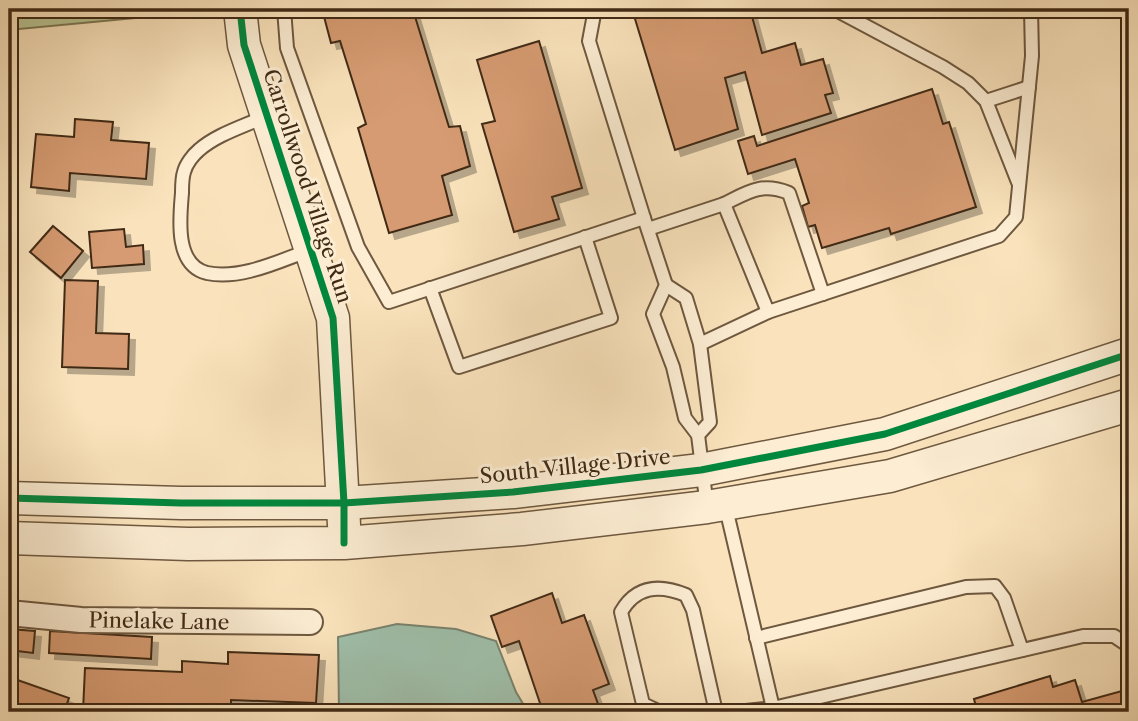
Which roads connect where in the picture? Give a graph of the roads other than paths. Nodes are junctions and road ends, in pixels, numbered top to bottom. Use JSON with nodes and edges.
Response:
{"nodes":[{"id":1,"x":240,"y":9,"type":"edge"},
{"id":2,"x":284,"y":9,"type":"edge"},
{"id":3,"x":595,"y":9,"type":"edge"},
{"id":4,"x":834,"y":9,"type":"edge"},
{"id":5,"x":1031,"y":9,"type":"edge"},
{"id":6,"x":1030,"y":87,"type":"junction"},
{"id":7,"x":986,"y":101,"type":"junction"},
{"id":8,"x":267,"y":116,"type":"junction"},
{"id":9,"x":1019,"y":186,"type":"junction"},
{"id":10,"x":724,"y":204,"type":"junction"},
{"id":11,"x":646,"y":223,"type":"junction"},
{"id":12,"x":585,"y":237,"type":"junction"},
{"id":13,"x":310,"y":250,"type":"junction"},
{"id":14,"x":666,"y":285,"type":"junction"},
{"id":15,"x":430,"y":288,"type":"junction"},
{"id":16,"x":824,"y":294,"type":"junction"},
{"id":17,"x":768,"y":312,"type":"junction"},
{"id":18,"x":700,"y":344,"type":"junction"},
{"id":19,"x":1129,"y":354,"type":"edge"},
{"id":20,"x":1129,"y":405,"type":"edge"},
{"id":21,"x":698,"y":435,"type":"junction"},
{"id":22,"x":701,"y":470,"type":"junction"},
{"id":23,"x":9,"y":498,"type":"edge"},
{"id":24,"x":344,"y":503,"type":"junction"},
{"id":25,"x":716,"y":505,"type":"junction"},
{"id":26,"x":9,"y":538,"type":"edge"},
{"id":27,"x":344,"y":543,"type":"junction"},
{"id":28,"x":9,"y":613,"type":"edge"},
{"id":29,"x":310,"y":622,"type":"dead end"},
{"id":30,"x":756,"y":638,"type":"junction"},
{"id":31,"x":1129,"y":646,"type":"edge"},
{"id":32,"x":1022,"y":650,"type":"junction"},
{"id":33,"x":773,"y":709,"type":"junction"},
{"id":34,"x":660,"y":712,"type":"edge"},
{"id":35,"x":716,"y":712,"type":"edge"},
{"id":36,"x":736,"y":712,"type":"edge"}],
"edges":[{"from":1,"to":8,"type":"street","name":"Carrollwood Village Run"},
{"from":2,"to":15,"type":"lane"},
{"from":3,"to":11,"type":"lane"},
{"from":4,"to":7,"type":"lane"},
{"from":5,"to":6,"type":"lane"},
{"from":6,"to":7,"type":"lane"},
{"from":6,"to":9,"type":"lane"},
{"from":7,"to":9,"type":"lane"},
{"from":8,"to":13,"type":"street","name":"Carrollwood Village Run"},
{"from":8,"to":13,"type":"lane"},
{"from":9,"to":16,"type":"lane"},
{"from":10,"to":11,"type":"lane"},
{"from":10,"to":16,"type":"lane"},
{"from":10,"to":17,"type":"lane"},
{"from":11,"to":12,"type":"lane"},
{"from":11,"to":14,"type":"lane"},
{"from":12,"to":15,"type":"lane"},
{"from":12,"to":15,"type":"lane"},
{"from":13,"to":24,"type":"street","name":"Carrollwood Village Run"},
{"from":14,"to":18,"type":"lane"},
{"from":14,"to":21,"type":"lane"},
{"from":16,"to":17,"type":"lane"},
{"from":17,"to":18,"type":"lane"},
{"from":18,"to":21,"type":"lane"},
{"from":19,"to":22,"type":"street","name":"South Village Drive"},
{"from":20,"to":25,"type":"street"},
{"from":21,"to":22,"type":"lane"},
{"from":22,"to":24,"type":"street","name":"South Village Drive"},
{"from":22,"to":25,"type":"lane"},
{"from":23,"to":24,"type":"street","name":"South Village Drive"},
{"from":24,"to":27,"type":"street","name":"Carrollwood Village Run"},
{"from":25,"to":27,"type":"street"},
{"from":25,"to":30,"type":"lane"},
{"from":26,"to":27,"type":"street"},
{"from":28,"to":29,"type":"street","name":"Pinelake Lane"},
{"from":30,"to":32,"type":"lane"},
{"from":30,"to":33,"type":"lane"},
{"from":31,"to":32,"type":"lane"},
{"from":32,"to":33,"type":"lane"},
{"from":33,"to":36,"type":"lane"},
{"from":34,"to":35,"type":"lane"}]}
